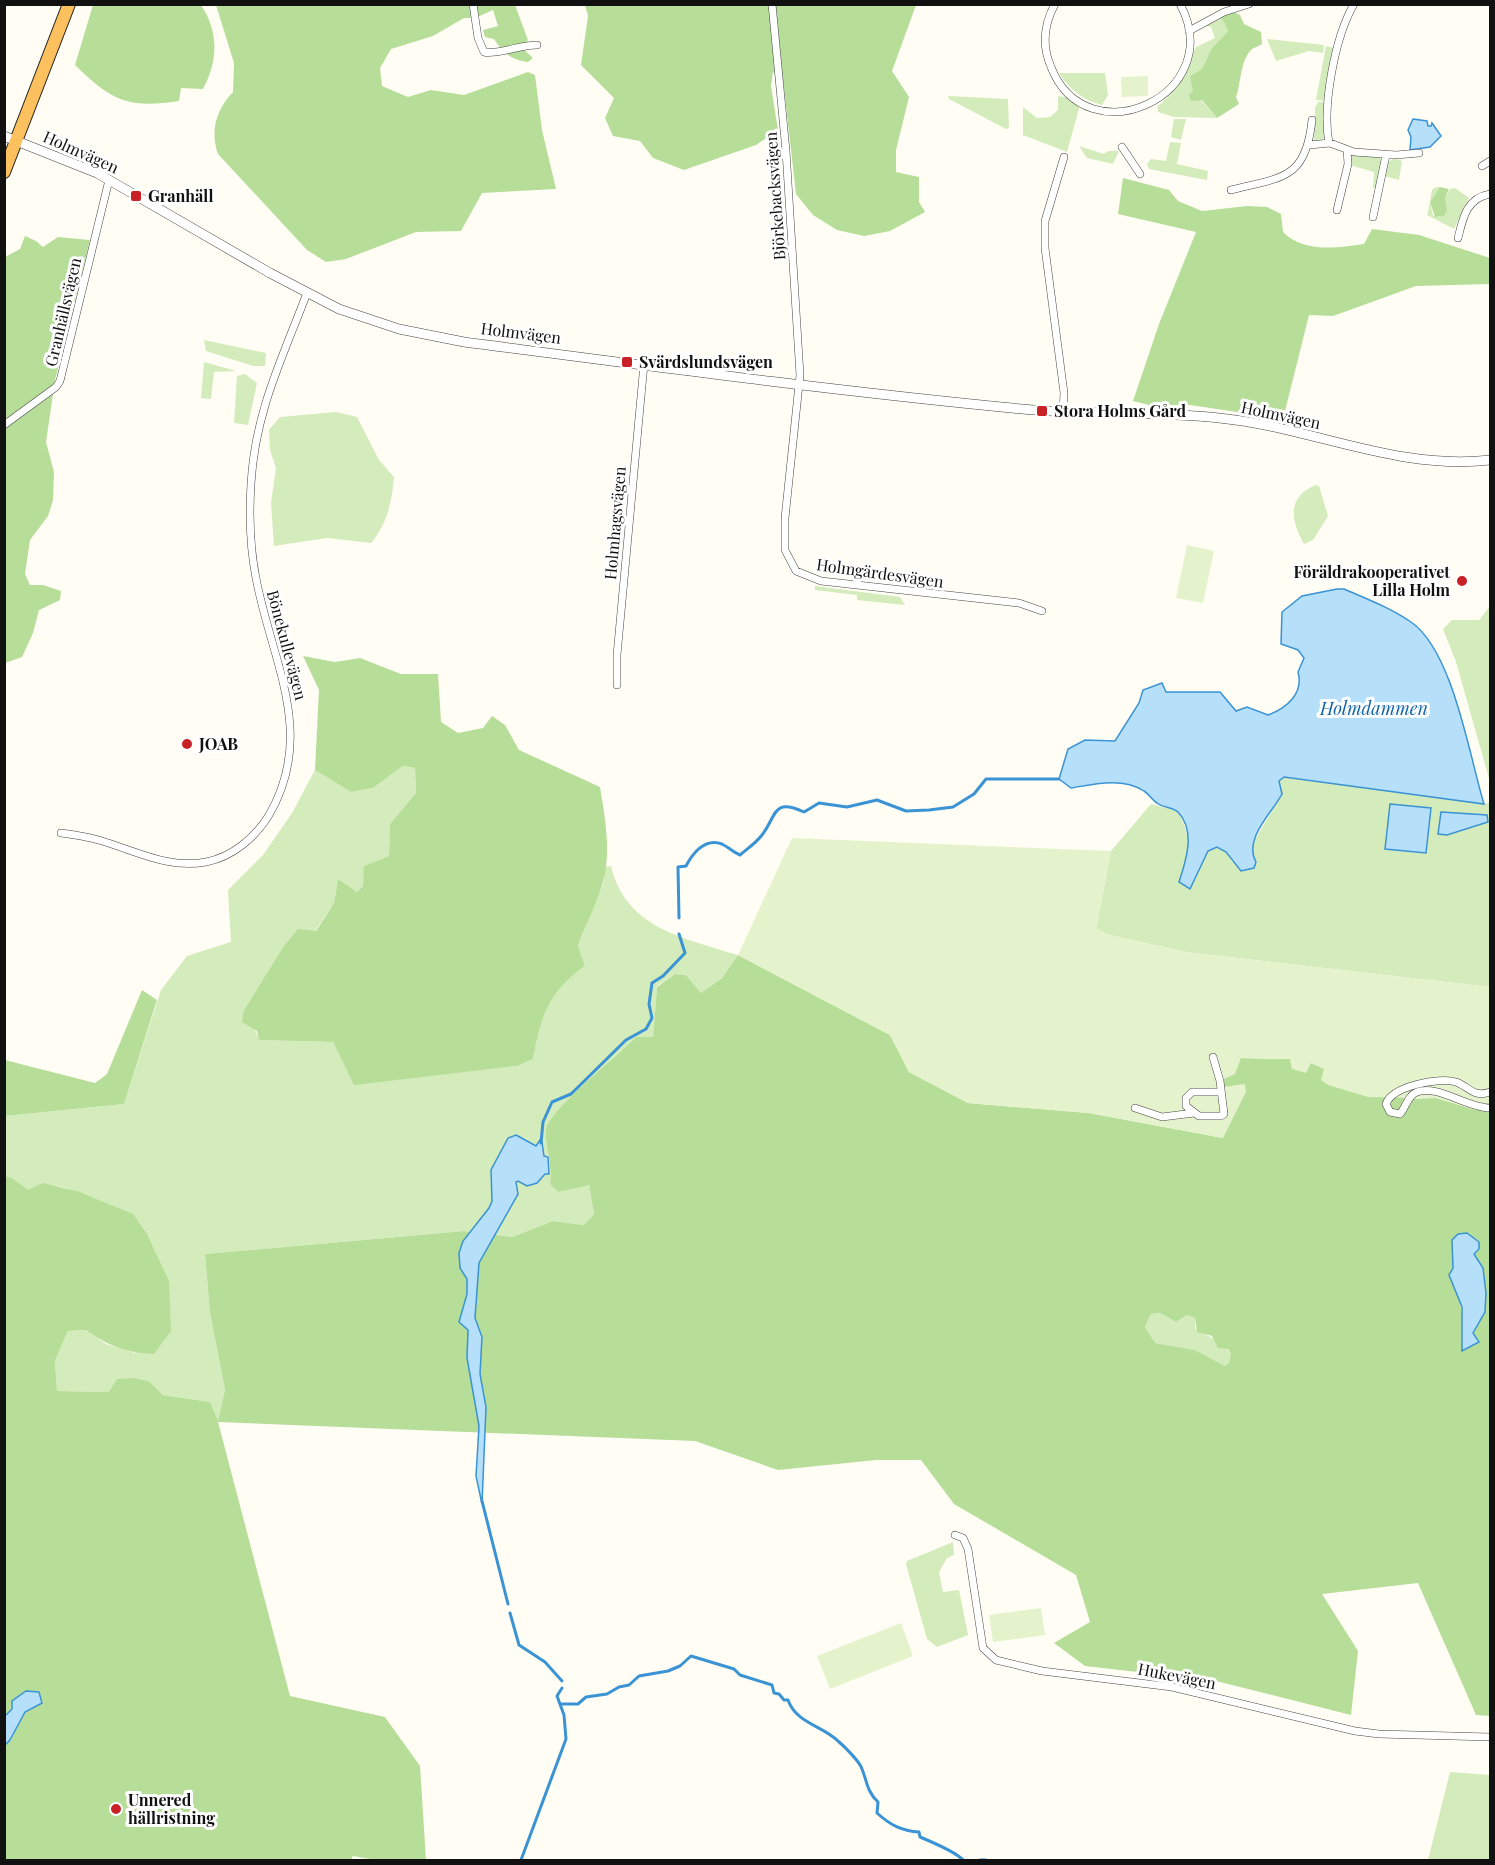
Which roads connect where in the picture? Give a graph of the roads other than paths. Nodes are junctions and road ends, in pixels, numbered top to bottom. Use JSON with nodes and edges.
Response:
{"nodes":[{"id":1,"x":69,"y":4,"type":"edge"},
{"id":2,"x":473,"y":4,"type":"edge"},
{"id":3,"x":771,"y":4,"type":"edge"},
{"id":4,"x":1055,"y":4,"type":"edge"},
{"id":5,"x":1180,"y":4,"type":"edge"},
{"id":6,"x":1354,"y":4,"type":"edge"},
{"id":7,"x":1247,"y":5,"type":"edge"},
{"id":8,"x":1189,"y":31,"type":"junction"},
{"id":9,"x":537,"y":45,"type":"dead end"},
{"id":10,"x":1312,"y":120,"type":"dead end"},
{"id":11,"x":4,"y":136,"type":"edge"},
{"id":12,"x":18,"y":141,"type":"junction"},
{"id":13,"x":1329,"y":143,"type":"junction"},
{"id":14,"x":1309,"y":145,"type":"junction"},
{"id":15,"x":1122,"y":147,"type":"dead end"},
{"id":16,"x":1347,"y":150,"type":"junction"},
{"id":17,"x":1419,"y":153,"type":"dead end"},
{"id":18,"x":1386,"y":154,"type":"junction"},
{"id":19,"x":1064,"y":157,"type":"dead end"},
{"id":20,"x":1491,"y":161,"type":"edge"},
{"id":21,"x":1482,"y":166,"type":"dead end"},
{"id":22,"x":4,"y":172,"type":"edge"},
{"id":23,"x":1140,"y":174,"type":"dead end"},
{"id":24,"x":109,"y":180,"type":"junction"},
{"id":25,"x":1231,"y":190,"type":"dead end"},
{"id":26,"x":1491,"y":194,"type":"edge"},
{"id":27,"x":1337,"y":210,"type":"dead end"},
{"id":28,"x":1373,"y":217,"type":"dead end"},
{"id":29,"x":1458,"y":238,"type":"dead end"},
{"id":30,"x":307,"y":293,"type":"junction"},
{"id":31,"x":644,"y":364,"type":"junction"},
{"id":32,"x":798,"y":385,"type":"junction"},
{"id":33,"x":1063,"y":412,"type":"junction"},
{"id":34,"x":4,"y":425,"type":"edge"},
{"id":35,"x":1491,"y":460,"type":"edge"},
{"id":36,"x":1042,"y":611,"type":"dead end"},
{"id":37,"x":617,"y":685,"type":"dead end"},
{"id":38,"x":61,"y":833,"type":"dead end"},
{"id":39,"x":1213,"y":1057,"type":"dead end"},
{"id":40,"x":1219,"y":1092,"type":"junction"},
{"id":41,"x":1491,"y":1092,"type":"edge"},
{"id":42,"x":1135,"y":1108,"type":"dead end"},
{"id":43,"x":1491,"y":1108,"type":"edge"},
{"id":44,"x":1194,"y":1113,"type":"junction"},
{"id":45,"x":955,"y":1535,"type":"dead end"},
{"id":46,"x":1491,"y":1737,"type":"edge"}],
"edges":[{"from":1,"to":12,"type":"highway"},
{"from":2,"to":9,"type":"street"},
{"from":3,"to":32,"type":"street","name":"Björkebacksvägen"},
{"from":4,"to":8,"type":"street"},
{"from":5,"to":8,"type":"street"},
{"from":6,"to":13,"type":"street"},
{"from":7,"to":8,"type":"street"},
{"from":10,"to":14,"type":"street"},
{"from":11,"to":12,"type":"street","name":"Holmvägen"},
{"from":12,"to":22,"type":"highway"},
{"from":12,"to":24,"type":"street","name":"Holmvägen"},
{"from":13,"to":14,"type":"street"},
{"from":13,"to":16,"type":"street"},
{"from":14,"to":25,"type":"street"},
{"from":15,"to":23,"type":"street"},
{"from":16,"to":18,"type":"street"},
{"from":16,"to":27,"type":"street"},
{"from":17,"to":18,"type":"street"},
{"from":18,"to":28,"type":"street"},
{"from":19,"to":33,"type":"street"},
{"from":20,"to":21,"type":"street"},
{"from":24,"to":30,"type":"street","name":"Holmvägen"},
{"from":24,"to":34,"type":"street","name":"Granhällsvägen"},
{"from":26,"to":29,"type":"street"},
{"from":30,"to":31,"type":"street","name":"Holmvägen"},
{"from":30,"to":38,"type":"street","name":"Bönekullevägen"},
{"from":31,"to":32,"type":"street","name":"Holmvägen"},
{"from":31,"to":37,"type":"street","name":"Holmhagsvägen"},
{"from":32,"to":33,"type":"street","name":"Holmvägen"},
{"from":32,"to":36,"type":"street","name":"Holmgärdesvägen"},
{"from":33,"to":35,"type":"street","name":"Holmvägen"},
{"from":39,"to":40,"type":"street"},
{"from":40,"to":44,"type":"street"},
{"from":40,"to":44,"type":"street"},
{"from":41,"to":43,"type":"street"},
{"from":42,"to":44,"type":"street"},
{"from":45,"to":46,"type":"street","name":"Hukevägen"}]}
